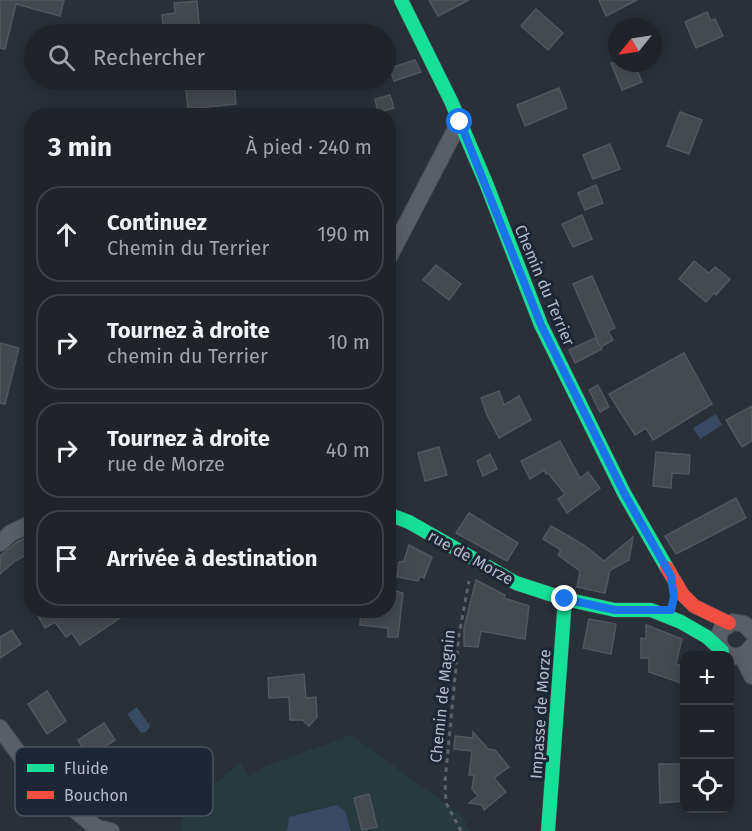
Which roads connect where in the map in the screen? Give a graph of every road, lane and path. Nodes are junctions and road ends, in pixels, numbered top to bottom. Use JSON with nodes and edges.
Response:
{"nodes":[{"id":1,"x":401,"y":0,"type":"edge"},
{"id":2,"x":460,"y":122,"type":"junction"},
{"id":3,"x":396,"y":245,"type":"edge"},
{"id":4,"x":396,"y":517,"type":"edge"},
{"id":5,"x":24,"y":527,"type":"edge"},
{"id":6,"x":0,"y":543,"type":"edge"},
{"id":7,"x":473,"y":560,"type":"junction"},
{"id":8,"x":671,"y":576,"type":"junction"},
{"id":9,"x":565,"y":599,"type":"junction"},
{"id":10,"x":651,"y":610,"type":"joint"},
{"id":11,"x":707,"y":613,"type":"junction"},
{"id":12,"x":673,"y":615,"type":"junction"},
{"id":13,"x":744,"y":625,"type":"edge"},
{"id":14,"x":722,"y":651,"type":"joint"},
{"id":15,"x":747,"y":651,"type":"edge"},
{"id":16,"x":752,"y":676,"type":"edge"},
{"id":17,"x":0,"y":728,"type":"edge"},
{"id":18,"x":15,"y":749,"type":"edge"},
{"id":19,"x":83,"y":816,"type":"edge"},
{"id":20,"x":111,"y":831,"type":"edge"},
{"id":21,"x":462,"y":831,"type":"edge"},
{"id":22,"x":548,"y":831,"type":"edge"}],
"edges":[{"from":1,"to":2,"type":"street","name":"Chemin du Terrier"},
{"from":2,"to":3,"type":"street"},
{"from":2,"to":8,"type":"street","name":"Chemin du Terrier"},
{"from":4,"to":7,"type":"street","name":"rue de Morze"},
{"from":5,"to":6,"type":"street"},
{"from":7,"to":9,"type":"street","name":"rue de Morze"},
{"from":7,"to":21,"type":"path","name":"Chemin de Magnin"},
{"from":8,"to":11,"type":"street","name":"Chemin du Terrier"},
{"from":8,"to":12,"type":"street"},
{"from":9,"to":10,"type":"street","name":"rue de Morze"},
{"from":9,"to":22,"type":"street","name":"Impasse de Morze"},
{"from":10,"to":12,"type":"street"},
{"from":11,"to":12,"type":"street"},
{"from":11,"to":13,"type":"street","name":"Chemin du Terrier"},
{"from":12,"to":14,"type":"street"},
{"from":13,"to":14,"type":"street"},
{"from":15,"to":16,"type":"street"},
{"from":17,"to":18,"type":"street"},
{"from":19,"to":20,"type":"street"}]}
